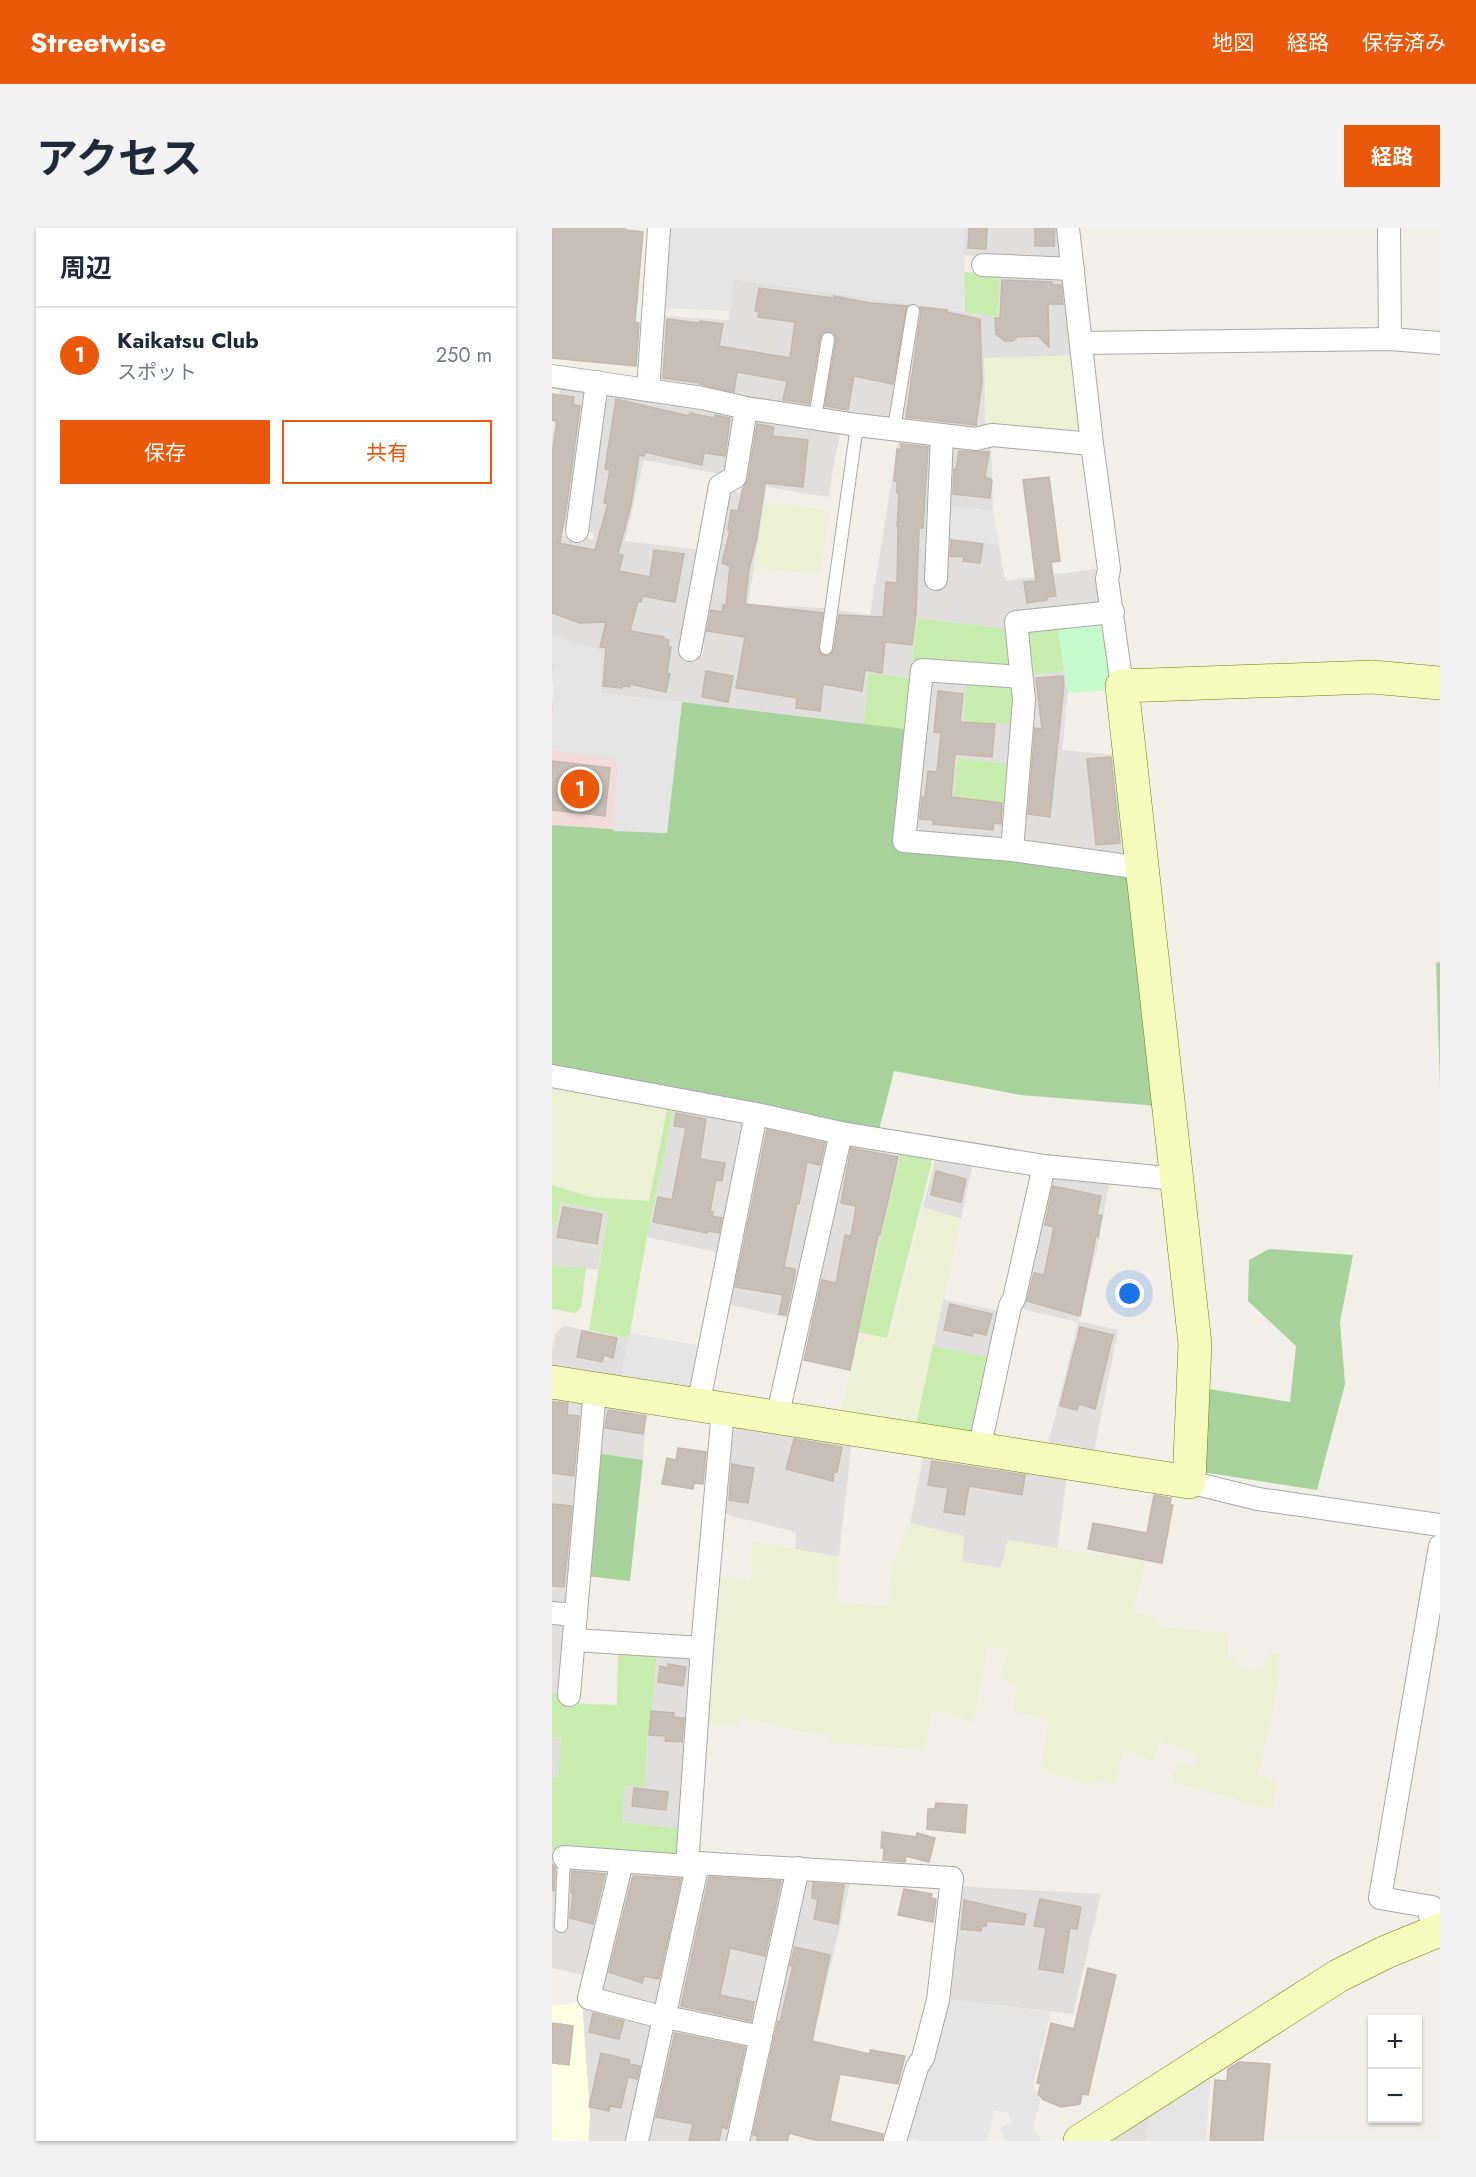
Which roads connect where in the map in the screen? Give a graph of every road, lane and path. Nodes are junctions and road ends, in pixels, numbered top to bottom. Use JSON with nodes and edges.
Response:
{"nodes":[{"id":1,"x":659,"y":228,"type":"edge"},
{"id":2,"x":1068,"y":228,"type":"edge"},
{"id":3,"x":1389,"y":228,"type":"edge"},
{"id":4,"x":983,"y":265,"type":"dead end"},
{"id":5,"x":1073,"y":269,"type":"junction"},
{"id":6,"x":913,"y":311,"type":"dead end"},
{"id":7,"x":828,"y":339,"type":"dead end"},
{"id":8,"x":1390,"y":339,"type":"junction"},
{"id":9,"x":1081,"y":343,"type":"junction"},
{"id":10,"x":1440,"y":343,"type":"edge"},
{"id":11,"x":552,"y":376,"type":"edge"},
{"id":12,"x":597,"y":382,"type":"junction"},
{"id":13,"x":648,"y":390,"type":"junction"},
{"id":14,"x":746,"y":408,"type":"junction"},
{"id":15,"x":815,"y":418,"type":"junction"},
{"id":16,"x":857,"y":424,"type":"junction"},
{"id":17,"x":894,"y":429,"type":"junction"},
{"id":18,"x":942,"y":435,"type":"junction"},
{"id":19,"x":1092,"y":444,"type":"junction"},
{"id":20,"x":577,"y":531,"type":"dead end"},
{"id":21,"x":936,"y":579,"type":"dead end"},
{"id":22,"x":1113,"y":612,"type":"junction"},
{"id":23,"x":826,"y":648,"type":"dead end"},
{"id":24,"x":690,"y":650,"type":"dead end"},
{"id":25,"x":1021,"y":677,"type":"junction"},
{"id":26,"x":1440,"y":683,"type":"edge"},
{"id":27,"x":1122,"y":686,"type":"junction"},
{"id":28,"x":1012,"y":850,"type":"junction"},
{"id":29,"x":1142,"y":868,"type":"junction"},
{"id":30,"x":552,"y":1076,"type":"edge"},
{"id":31,"x":756,"y":1114,"type":"junction"},
{"id":32,"x":841,"y":1133,"type":"junction"},
{"id":33,"x":1044,"y":1166,"type":"junction"},
{"id":34,"x":1177,"y":1179,"type":"junction"},
{"id":35,"x":552,"y":1382,"type":"edge"},
{"id":36,"x":595,"y":1389,"type":"junction"},
{"id":37,"x":710,"y":1408,"type":"junction"},
{"id":38,"x":777,"y":1418,"type":"junction"},
{"id":39,"x":980,"y":1450,"type":"junction"},
{"id":40,"x":1189,"y":1482,"type":"junction"},
{"id":41,"x":1440,"y":1525,"type":"edge"},
{"id":42,"x":1440,"y":1546,"type":"edge"},
{"id":43,"x":552,"y":1613,"type":"edge"},
{"id":44,"x":576,"y":1615,"type":"junction"},
{"id":45,"x":574,"y":1640,"type":"junction"},
{"id":46,"x":702,"y":1648,"type":"junction"},
{"id":47,"x":569,"y":1695,"type":"dead end"},
{"id":48,"x":564,"y":1857,"type":"joint"},
{"id":49,"x":622,"y":1862,"type":"junction"},
{"id":50,"x":693,"y":1864,"type":"junction"},
{"id":51,"x":798,"y":1868,"type":"junction"},
{"id":52,"x":561,"y":1926,"type":"dead end"},
{"id":53,"x":1439,"y":1931,"type":"edge"},
{"id":54,"x":665,"y":2018,"type":"junction"},
{"id":55,"x":761,"y":2037,"type":"junction"},
{"id":56,"x":638,"y":2141,"type":"edge"},
{"id":57,"x":738,"y":2141,"type":"edge"},
{"id":58,"x":895,"y":2141,"type":"edge"},
{"id":59,"x":1080,"y":2141,"type":"edge"}],
"edges":[{"from":1,"to":13,"type":"street"},
{"from":2,"to":5,"type":"street"},
{"from":3,"to":8,"type":"street"},
{"from":4,"to":5,"type":"street"},
{"from":5,"to":9,"type":"street"},
{"from":6,"to":17,"type":"lane"},
{"from":7,"to":15,"type":"lane"},
{"from":8,"to":9,"type":"street"},
{"from":8,"to":10,"type":"street"},
{"from":9,"to":19,"type":"street"},
{"from":11,"to":12,"type":"street"},
{"from":12,"to":13,"type":"street"},
{"from":12,"to":20,"type":"street"},
{"from":13,"to":14,"type":"street"},
{"from":14,"to":15,"type":"street"},
{"from":14,"to":24,"type":"street"},
{"from":15,"to":16,"type":"street"},
{"from":16,"to":17,"type":"street"},
{"from":16,"to":23,"type":"lane"},
{"from":17,"to":18,"type":"street"},
{"from":18,"to":19,"type":"street"},
{"from":18,"to":21,"type":"street"},
{"from":19,"to":22,"type":"street"},
{"from":22,"to":25,"type":"street"},
{"from":22,"to":27,"type":"street"},
{"from":25,"to":28,"type":"street"},
{"from":25,"to":28,"type":"street"},
{"from":26,"to":27,"type":"street"},
{"from":27,"to":29,"type":"street"},
{"from":28,"to":29,"type":"street"},
{"from":29,"to":34,"type":"street"},
{"from":30,"to":31,"type":"street"},
{"from":31,"to":32,"type":"street"},
{"from":31,"to":37,"type":"street"},
{"from":32,"to":33,"type":"street"},
{"from":32,"to":38,"type":"street"},
{"from":33,"to":34,"type":"street"},
{"from":33,"to":39,"type":"street"},
{"from":34,"to":40,"type":"street"},
{"from":35,"to":36,"type":"street"},
{"from":36,"to":37,"type":"street"},
{"from":36,"to":44,"type":"street"},
{"from":37,"to":38,"type":"street"},
{"from":37,"to":46,"type":"street"},
{"from":38,"to":39,"type":"street"},
{"from":39,"to":40,"type":"street"},
{"from":40,"to":41,"type":"street"},
{"from":42,"to":53,"type":"street"},
{"from":43,"to":44,"type":"street"},
{"from":44,"to":45,"type":"street"},
{"from":45,"to":46,"type":"street"},
{"from":45,"to":47,"type":"street"},
{"from":46,"to":50,"type":"street"},
{"from":48,"to":49,"type":"street"},
{"from":48,"to":52,"type":"lane"},
{"from":49,"to":50,"type":"street"},
{"from":49,"to":54,"type":"street"},
{"from":50,"to":51,"type":"street"},
{"from":50,"to":54,"type":"street"},
{"from":51,"to":55,"type":"street"},
{"from":51,"to":58,"type":"street"},
{"from":53,"to":59,"type":"street"},
{"from":54,"to":55,"type":"street"},
{"from":54,"to":56,"type":"street"},
{"from":55,"to":57,"type":"street"}]}
